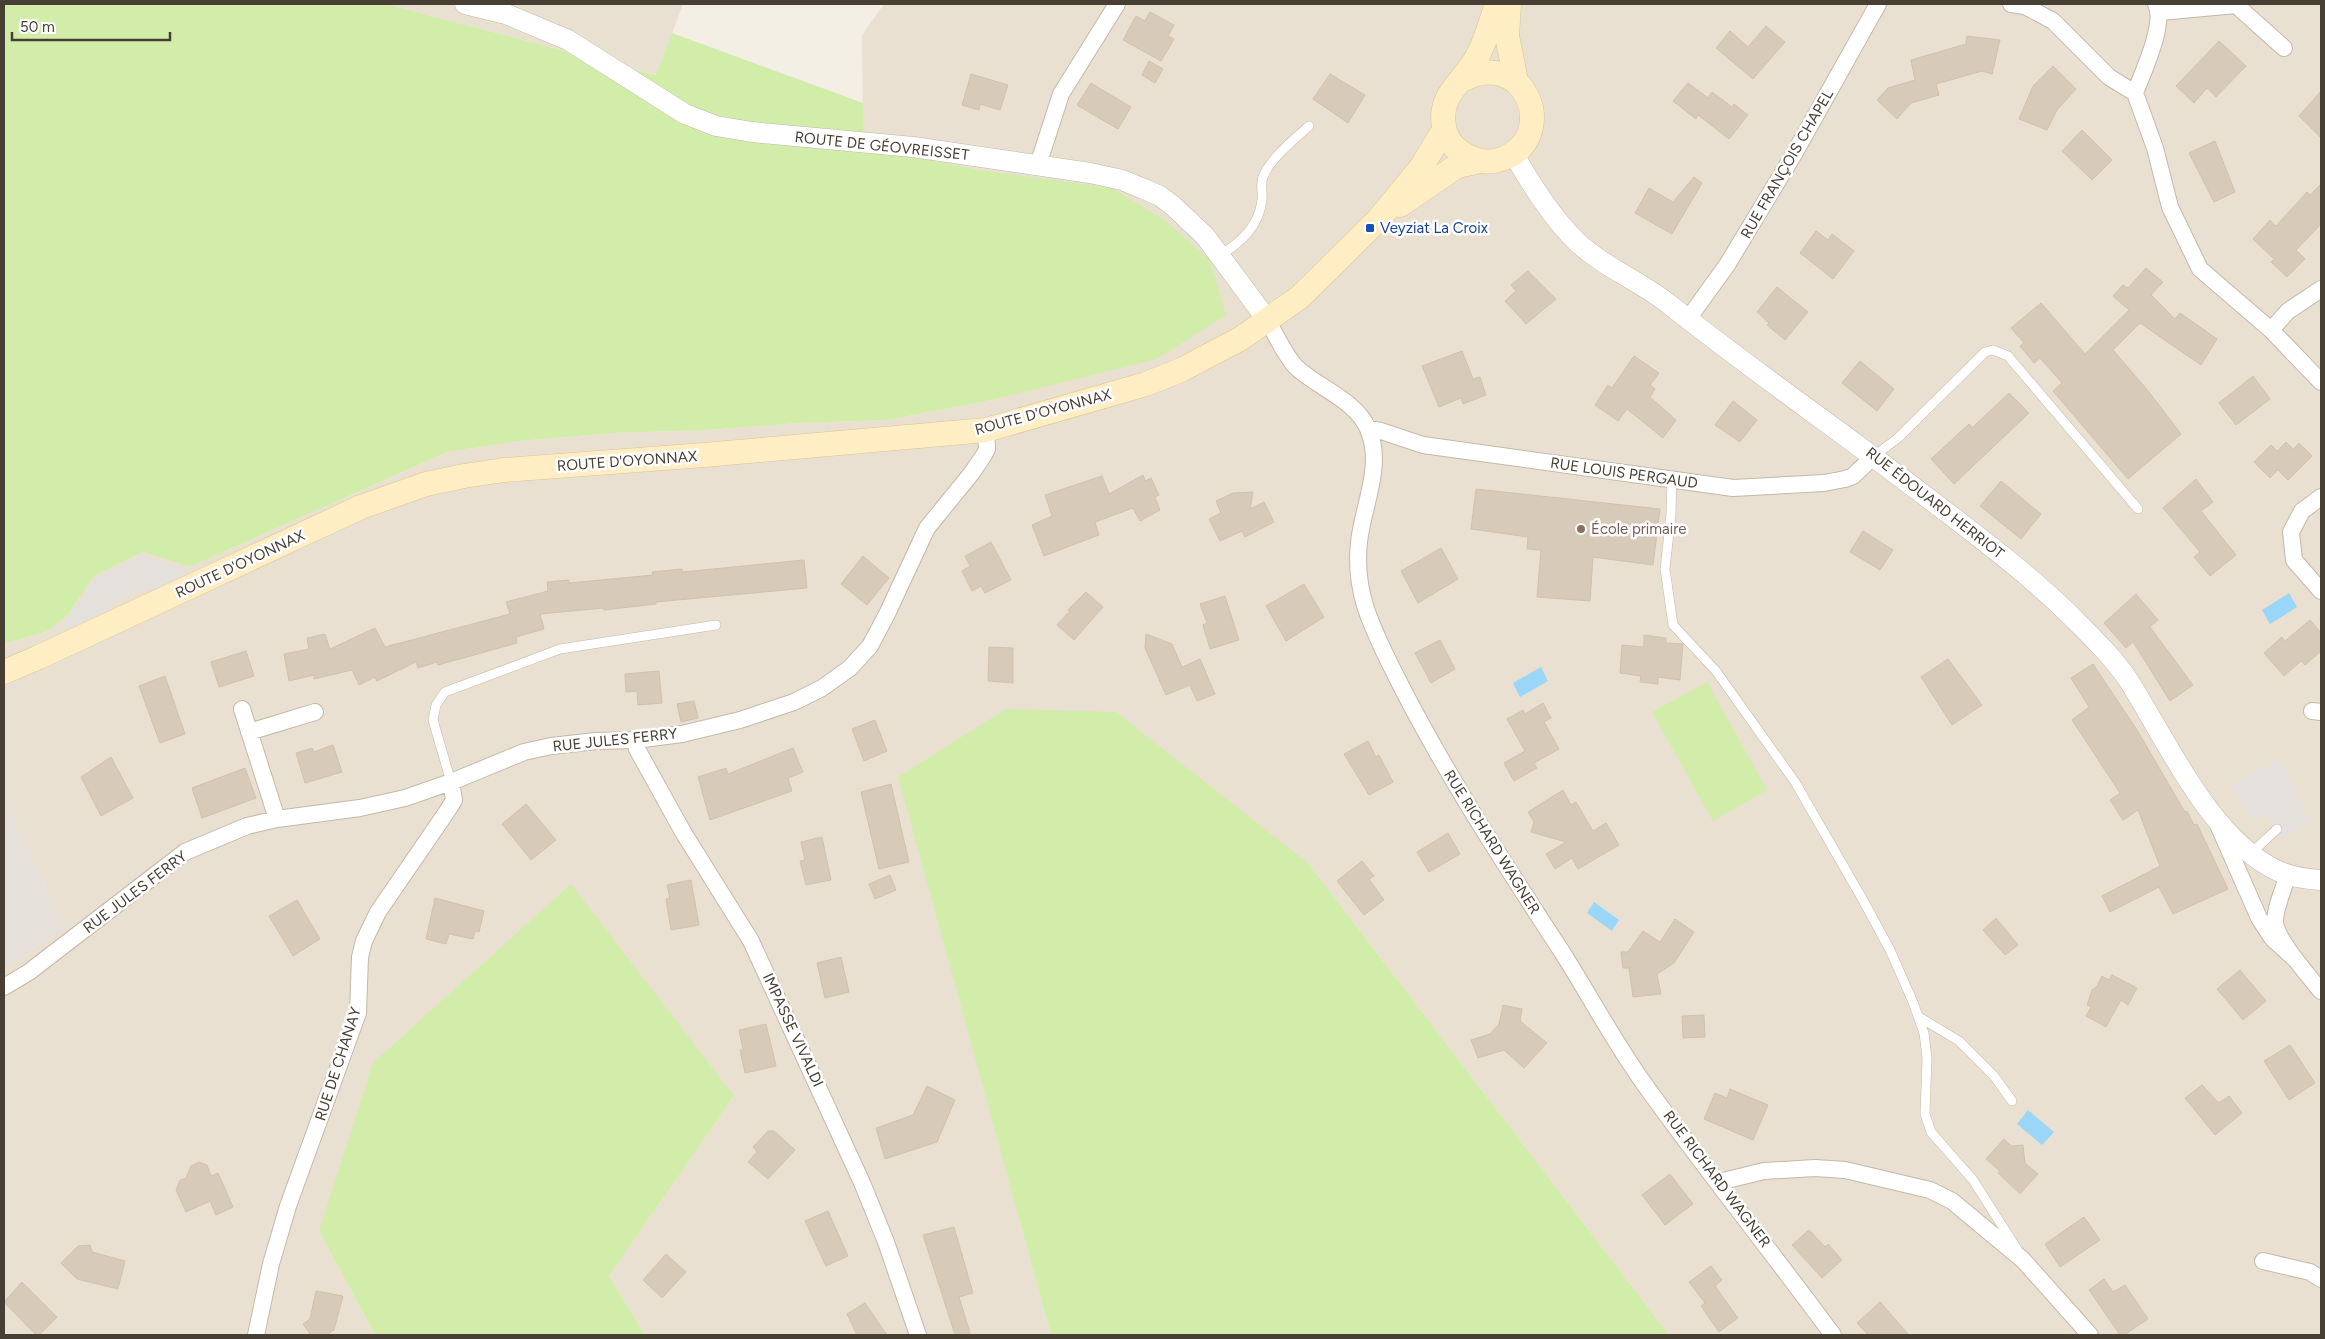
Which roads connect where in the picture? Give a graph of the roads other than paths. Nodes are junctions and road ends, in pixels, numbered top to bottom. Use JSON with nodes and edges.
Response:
{"nodes":[{"id":1,"x":465,"y":4,"type":"edge"},
{"id":2,"x":1116,"y":4,"type":"edge"},
{"id":3,"x":1497,"y":4,"type":"edge"},
{"id":4,"x":1508,"y":4,"type":"edge"},
{"id":5,"x":1878,"y":4,"type":"edge"},
{"id":6,"x":2011,"y":4,"type":"edge"},
{"id":7,"x":2158,"y":8,"type":"edge"},
{"id":8,"x":2284,"y":48,"type":"dead end"},
{"id":9,"x":1460,"y":81,"type":"junction"},
{"id":10,"x":1516,"y":81,"type":"junction"},
{"id":11,"x":2136,"y":93,"type":"junction"},
{"id":12,"x":1309,"y":126,"type":"dead end"},
{"id":13,"x":1444,"y":130,"type":"junction"},
{"id":14,"x":1513,"y":153,"type":"junction"},
{"id":15,"x":1481,"y":161,"type":"junction"},
{"id":16,"x":1038,"y":165,"type":"junction"},
{"id":17,"x":1378,"y":220,"type":"junction"},
{"id":18,"x":1219,"y":256,"type":"junction"},
{"id":19,"x":2321,"y":289,"type":"edge"},
{"id":20,"x":1688,"y":319,"type":"junction"},
{"id":21,"x":1268,"y":321,"type":"junction"},
{"id":22,"x":2271,"y":330,"type":"junction"},
{"id":23,"x":2321,"y":382,"type":"edge"},
{"id":24,"x":1368,"y":429,"type":"junction"},
{"id":25,"x":986,"y":430,"type":"junction"},
{"id":26,"x":1874,"y":456,"type":"junction"},
{"id":27,"x":1672,"y":480,"type":"junction"},
{"id":28,"x":2321,"y":498,"type":"edge"},
{"id":29,"x":2138,"y":509,"type":"dead end"},
{"id":30,"x":2321,"y":591,"type":"edge"},
{"id":31,"x":716,"y":626,"type":"dead end"},
{"id":32,"x":4,"y":672,"type":"edge"},
{"id":33,"x":242,"y":709,"type":"dead end"},
{"id":34,"x":315,"y":712,"type":"dead end"},
{"id":35,"x":250,"y":732,"type":"junction"},
{"id":36,"x":635,"y":740,"type":"junction"},
{"id":37,"x":451,"y":782,"type":"junction"},
{"id":38,"x":2213,"y":814,"type":"junction"},
{"id":39,"x":277,"y":819,"type":"junction"},
{"id":40,"x":2277,"y":829,"type":"dead end"},
{"id":41,"x":2251,"y":853,"type":"junction"},
{"id":42,"x":2288,"y":874,"type":"junction"},
{"id":43,"x":2321,"y":880,"type":"edge"},
{"id":44,"x":2296,"y":960,"type":"junction"},
{"id":45,"x":4,"y":987,"type":"edge"},
{"id":46,"x":2321,"y":991,"type":"edge"},
{"id":47,"x":1918,"y":1016,"type":"junction"},
{"id":48,"x":2012,"y":1101,"type":"dead end"},
{"id":49,"x":1720,"y":1184,"type":"junction"},
{"id":50,"x":2023,"y":1260,"type":"junction"},
{"id":51,"x":2263,"y":1261,"type":"dead end"},
{"id":52,"x":2321,"y":1279,"type":"edge"},
{"id":53,"x":256,"y":1335,"type":"edge"},
{"id":54,"x":918,"y":1335,"type":"edge"},
{"id":55,"x":1833,"y":1335,"type":"edge"},
{"id":56,"x":2090,"y":1335,"type":"edge"}],
"edges":[{"from":1,"to":16,"type":"street","name":"ROUTE DE GÉOVREISSET"},
{"from":2,"to":16,"type":"street"},
{"from":3,"to":9,"type":"main road"},
{"from":4,"to":10,"type":"main road"},
{"from":5,"to":20,"type":"street","name":"RUE FRANÇOIS CHAPEL"},
{"from":6,"to":11,"type":"street"},
{"from":7,"to":8,"type":"street"},
{"from":7,"to":11,"type":"street"},
{"from":9,"to":10,"type":"main road"},
{"from":9,"to":13,"type":"main road"},
{"from":10,"to":14,"type":"main road"},
{"from":11,"to":22,"type":"street"},
{"from":12,"to":18,"type":"lane"},
{"from":13,"to":15,"type":"main road"},
{"from":13,"to":17,"type":"main road"},
{"from":14,"to":15,"type":"main road"},
{"from":14,"to":20,"type":"street","name":"RUE ÉDOUARD HERRIOT"},
{"from":15,"to":17,"type":"main road"},
{"from":16,"to":18,"type":"street","name":"ROUTE DE GÉOVREISSET"},
{"from":17,"to":21,"type":"main road","name":"ROUTE D'OYONNAX"},
{"from":18,"to":21,"type":"street","name":"ROUTE DE GÉOVREISSET"},
{"from":19,"to":22,"type":"street"},
{"from":20,"to":26,"type":"street","name":"RUE ÉDOUARD HERRIOT"},
{"from":21,"to":24,"type":"street","name":"RUE RICHARD WAGNER"},
{"from":21,"to":25,"type":"main road","name":"ROUTE D'OYONNAX"},
{"from":22,"to":23,"type":"street"},
{"from":24,"to":27,"type":"street","name":"RUE LOUIS PERGAUD"},
{"from":24,"to":49,"type":"street","name":"RUE RICHARD WAGNER"},
{"from":25,"to":32,"type":"main road","name":"ROUTE D'OYONNAX"},
{"from":25,"to":36,"type":"street","name":"RUE JULES FERRY"},
{"from":26,"to":27,"type":"street","name":"RUE LOUIS PERGAUD"},
{"from":26,"to":29,"type":"lane"},
{"from":26,"to":38,"type":"street","name":"RUE ÉDOUARD HERRIOT"},
{"from":27,"to":47,"type":"lane"},
{"from":28,"to":30,"type":"street"},
{"from":31,"to":37,"type":"lane"},
{"from":33,"to":35,"type":"street"},
{"from":34,"to":35,"type":"street"},
{"from":35,"to":39,"type":"street"},
{"from":36,"to":37,"type":"street","name":"RUE JULES FERRY"},
{"from":36,"to":54,"type":"street","name":"IMPASSE VIVALDI"},
{"from":37,"to":39,"type":"street","name":"RUE JULES FERRY"},
{"from":37,"to":53,"type":"street","name":"RUE DE CHANAY"},
{"from":38,"to":41,"type":"street","name":"RUE ÉDOUARD HERRIOT"},
{"from":38,"to":44,"type":"street"},
{"from":39,"to":45,"type":"street","name":"RUE JULES FERRY"},
{"from":40,"to":41,"type":"lane"},
{"from":41,"to":42,"type":"street","name":"RUE ÉDOUARD HERRIOT"},
{"from":42,"to":43,"type":"street","name":"RUE ÉDOUARD HERRIOT"},
{"from":42,"to":44,"type":"street"},
{"from":44,"to":46,"type":"street"},
{"from":47,"to":48,"type":"lane"},
{"from":47,"to":50,"type":"lane"},
{"from":49,"to":50,"type":"street"},
{"from":49,"to":55,"type":"street","name":"RUE RICHARD WAGNER"},
{"from":50,"to":56,"type":"street"},
{"from":51,"to":52,"type":"street"}]}
